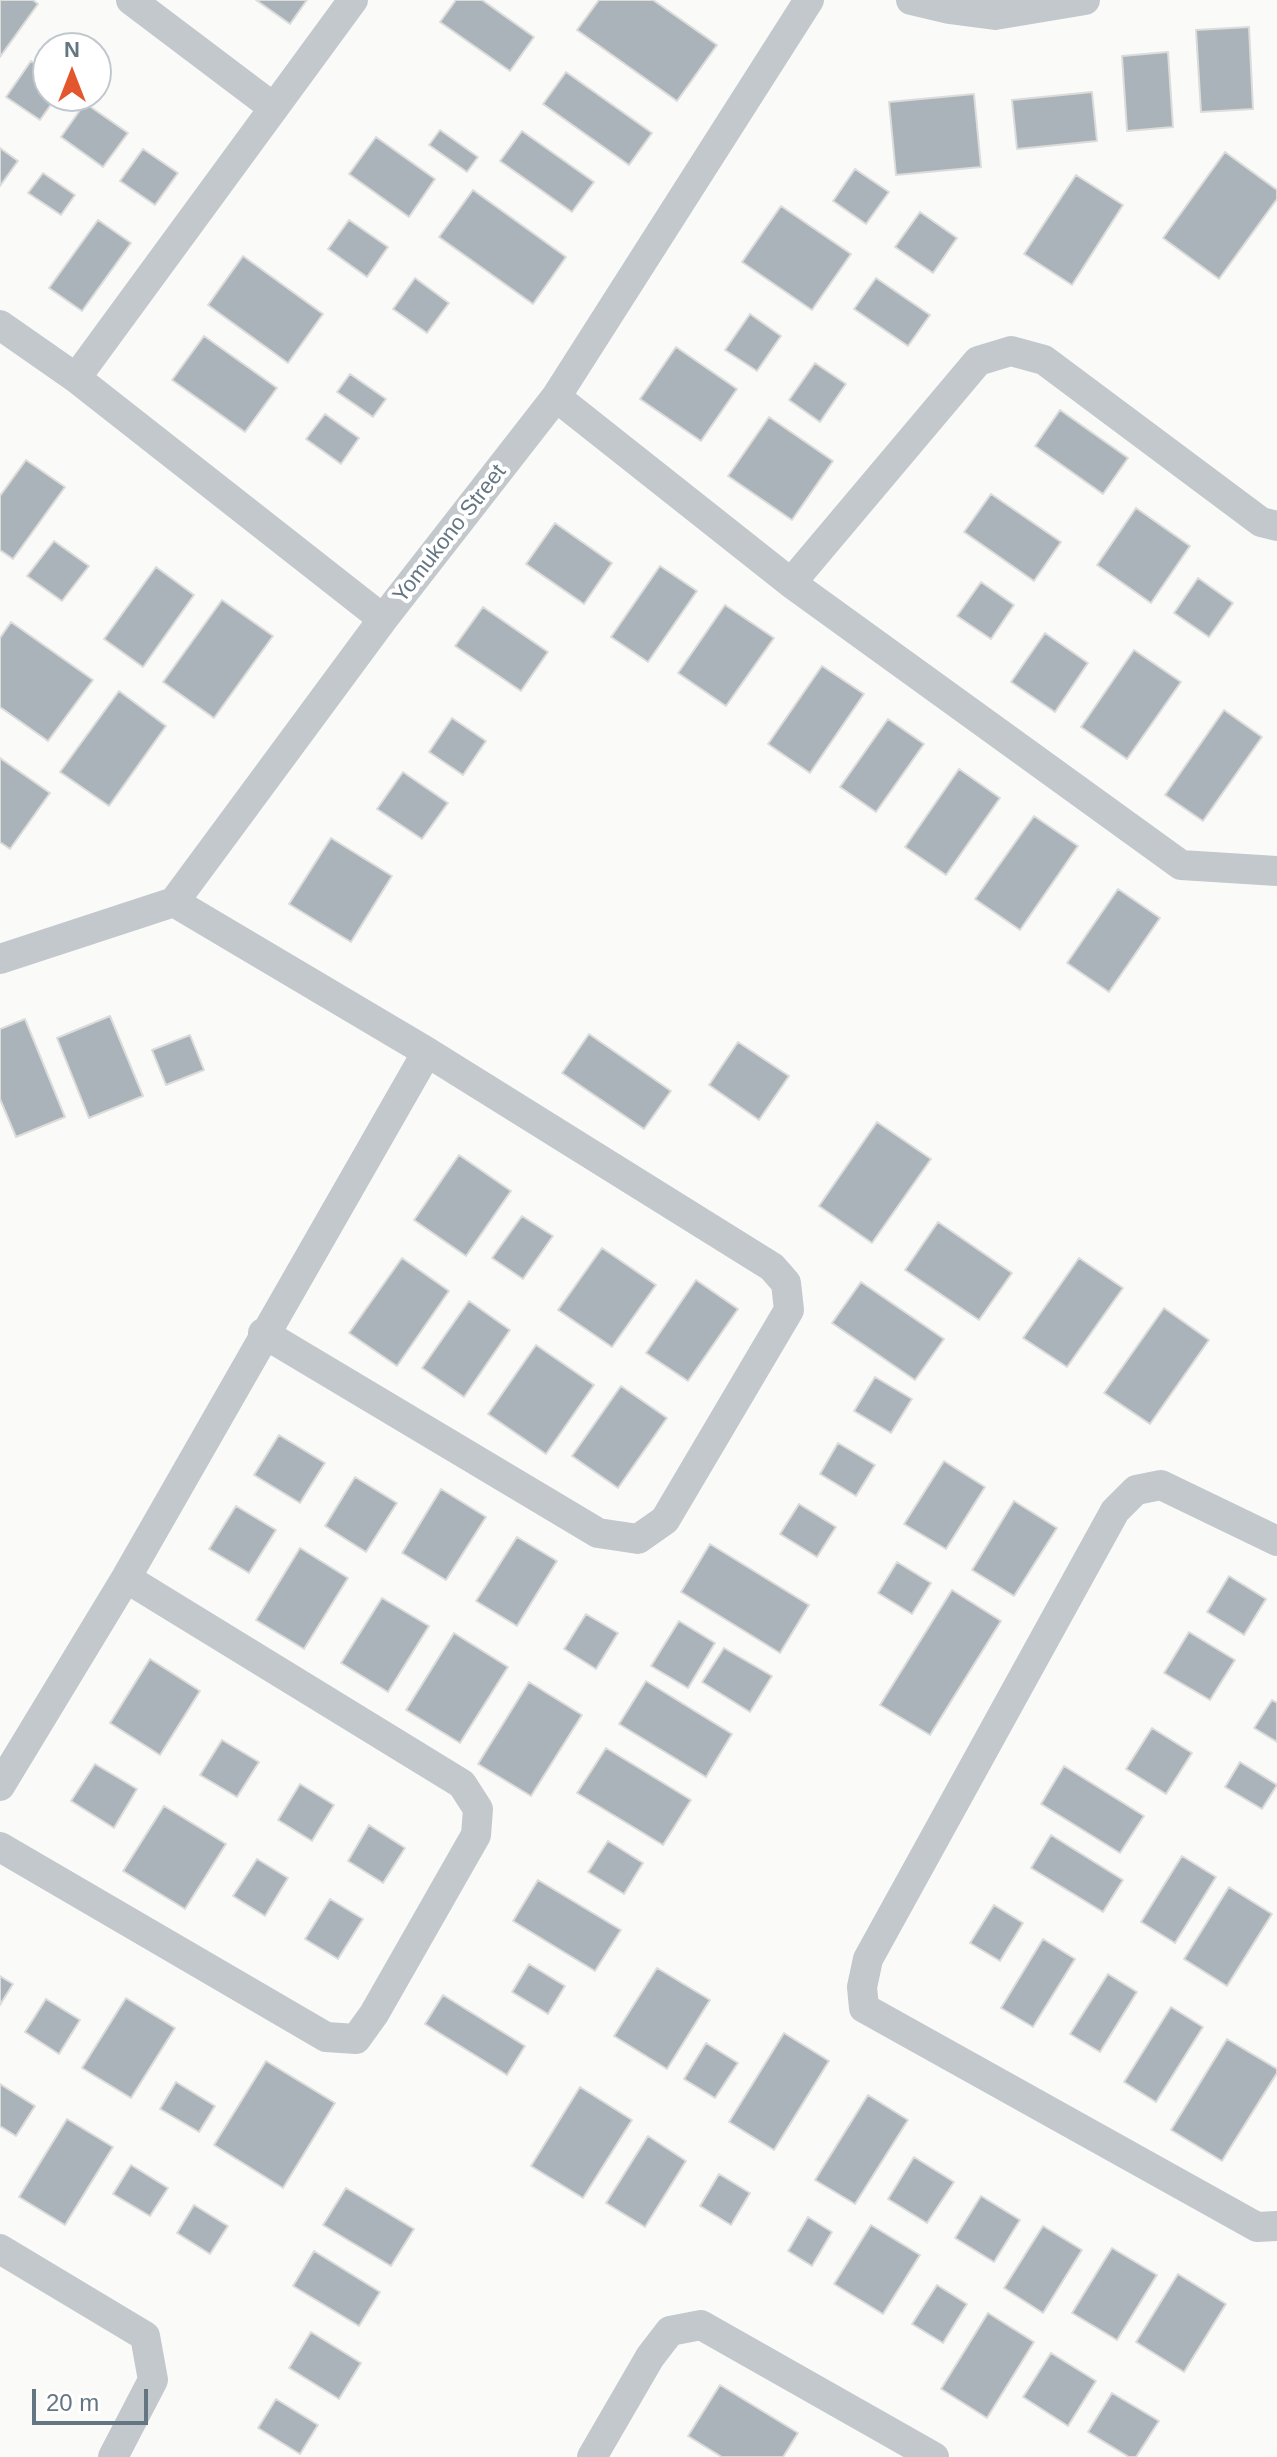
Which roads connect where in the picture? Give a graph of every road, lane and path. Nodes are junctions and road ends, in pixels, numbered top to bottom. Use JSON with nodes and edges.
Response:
{"nodes":[{"id":1,"x":131,"y":0,"type":"edge"},
{"id":2,"x":353,"y":0,"type":"edge"},
{"id":3,"x":809,"y":0,"type":"edge"},
{"id":4,"x":911,"y":0,"type":"edge"},
{"id":5,"x":1085,"y":0,"type":"edge"},
{"id":6,"x":274,"y":108,"type":"junction"},
{"id":7,"x":0,"y":325,"type":"edge"},
{"id":8,"x":76,"y":378,"type":"junction"},
{"id":9,"x":556,"y":397,"type":"junction"},
{"id":10,"x":1277,"y":526,"type":"edge"},
{"id":11,"x":791,"y":583,"type":"junction"},
{"id":12,"x":383,"y":619,"type":"junction"},
{"id":13,"x":1277,"y":871,"type":"edge"},
{"id":14,"x":174,"y":902,"type":"junction"},
{"id":15,"x":0,"y":959,"type":"edge"},
{"id":16,"x":427,"y":1052,"type":"junction"},
{"id":17,"x":263,"y":1333,"type":"junction"},
{"id":18,"x":1277,"y":1541,"type":"edge"},
{"id":19,"x":126,"y":1578,"type":"junction"},
{"id":20,"x":0,"y":1786,"type":"edge"},
{"id":21,"x":0,"y":1847,"type":"edge"},
{"id":22,"x":1277,"y":2226,"type":"edge"},
{"id":23,"x":0,"y":2249,"type":"edge"},
{"id":24,"x":113,"y":2457,"type":"edge"},
{"id":25,"x":592,"y":2457,"type":"edge"},
{"id":26,"x":934,"y":2457,"type":"edge"}],
"edges":[{"from":1,"to":6,"type":"street"},
{"from":2,"to":6,"type":"street"},
{"from":3,"to":9,"type":"street","name":"Yomukono Street"},
{"from":4,"to":5,"type":"street"},
{"from":6,"to":8,"type":"street"},
{"from":7,"to":8,"type":"street"},
{"from":8,"to":12,"type":"street"},
{"from":9,"to":11,"type":"street"},
{"from":9,"to":12,"type":"street","name":"Yomukono Street"},
{"from":10,"to":11,"type":"street"},
{"from":11,"to":13,"type":"street"},
{"from":12,"to":14,"type":"street","name":"Yomukono Street"},
{"from":14,"to":15,"type":"street"},
{"from":14,"to":16,"type":"street"},
{"from":16,"to":17,"type":"street"},
{"from":16,"to":17,"type":"street"},
{"from":17,"to":19,"type":"street"},
{"from":18,"to":22,"type":"street"},
{"from":19,"to":20,"type":"street"},
{"from":19,"to":21,"type":"street"},
{"from":23,"to":24,"type":"street"},
{"from":25,"to":26,"type":"street"}]}
